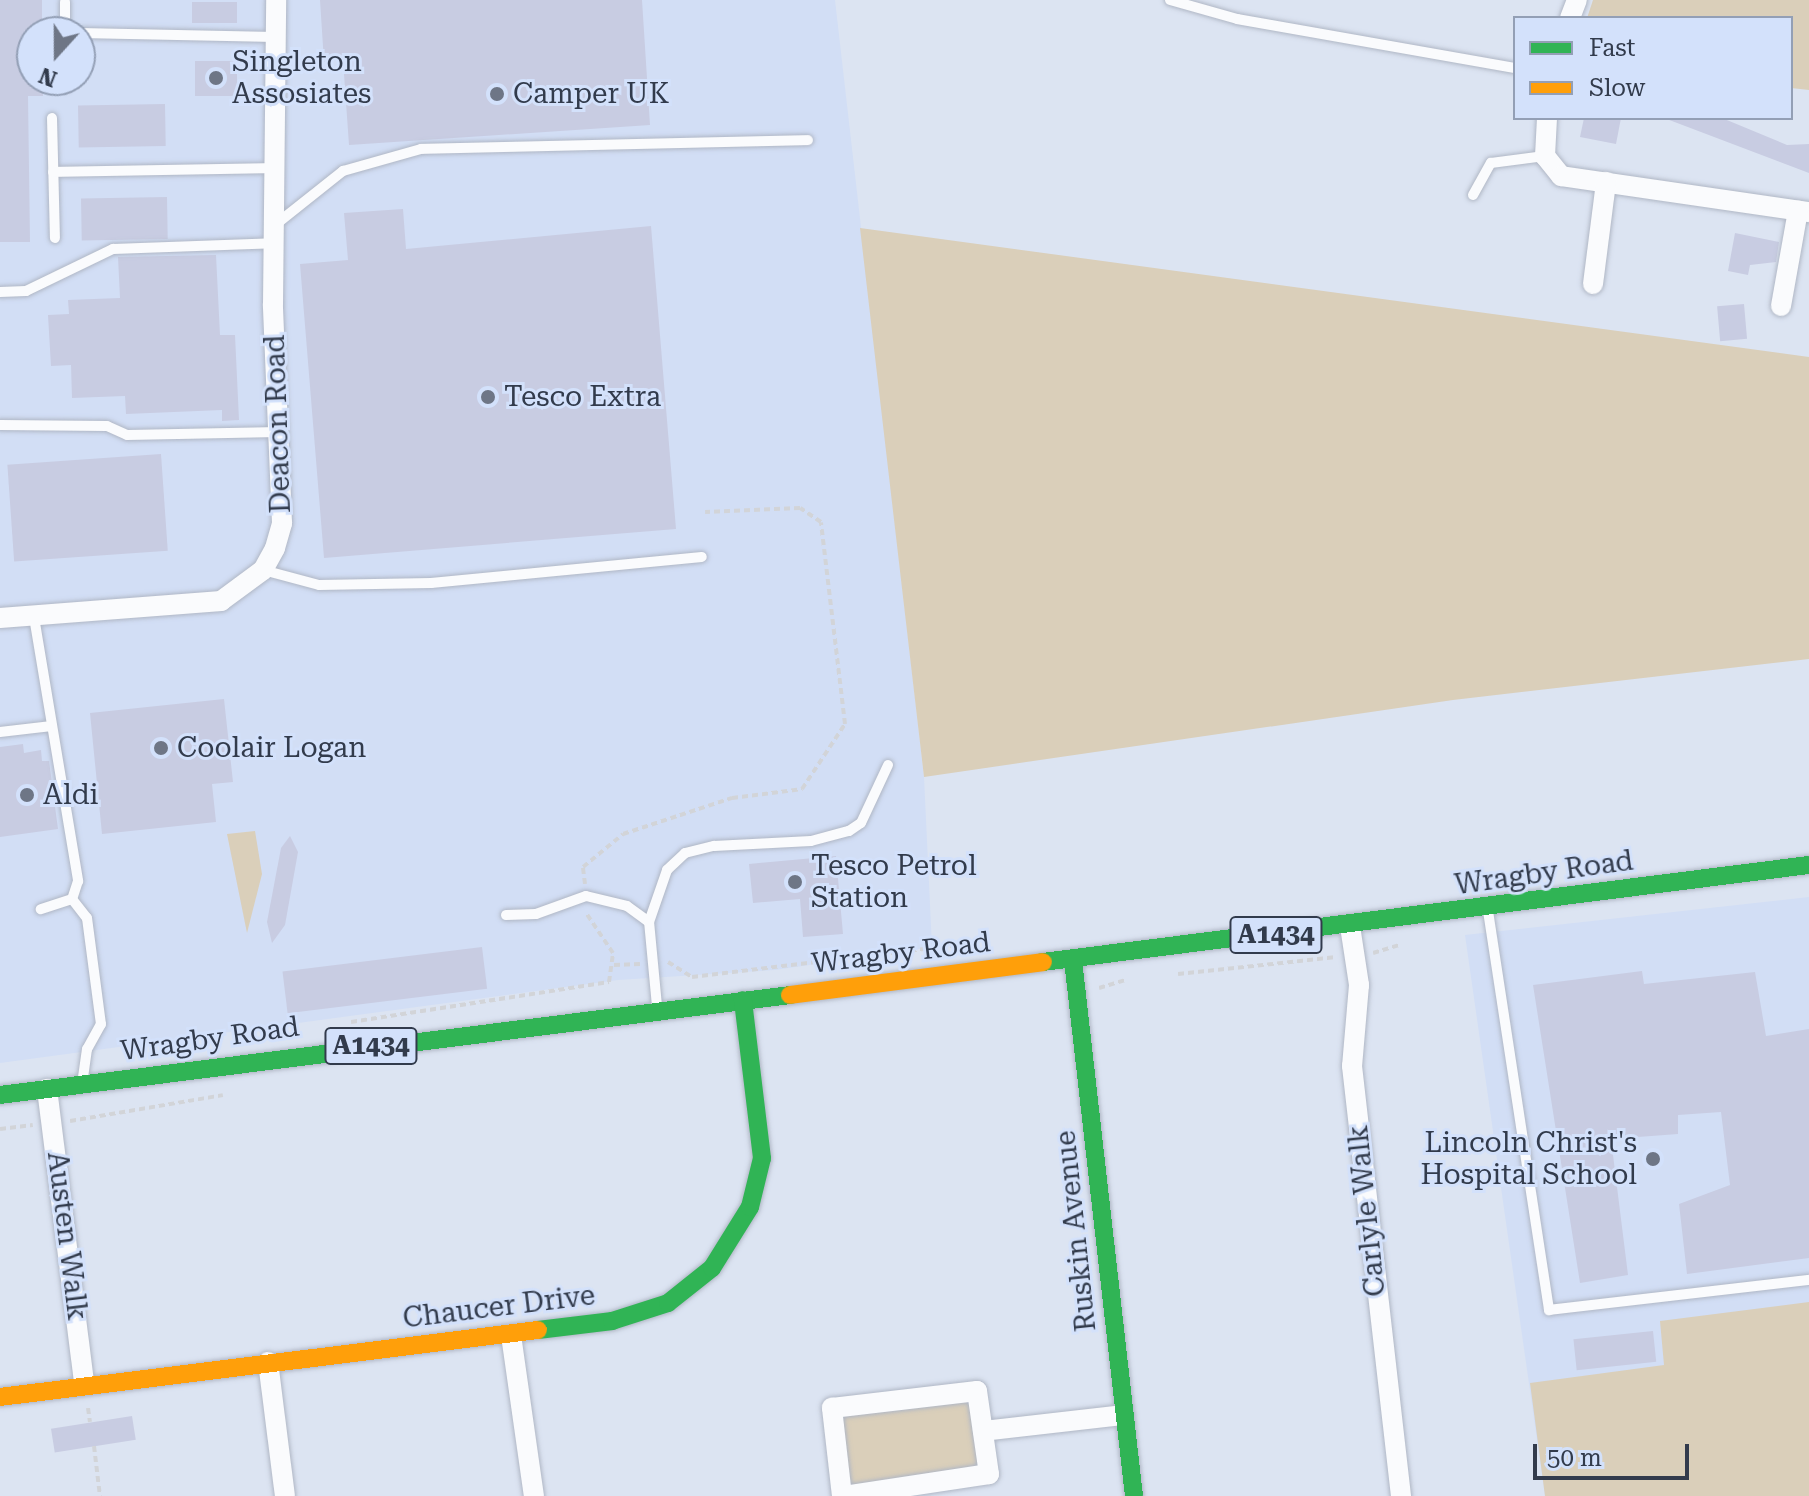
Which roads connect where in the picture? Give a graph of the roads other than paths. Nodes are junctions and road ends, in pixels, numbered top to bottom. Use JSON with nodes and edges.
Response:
{"nodes":[{"id":1,"x":276,"y":0,"type":"edge"},
{"id":2,"x":1170,"y":0,"type":"edge"},
{"id":3,"x":96,"y":33,"type":"edge"},
{"id":4,"x":275,"y":37,"type":"junction"},
{"id":5,"x":1513,"y":68,"type":"edge"},
{"id":6,"x":52,"y":118,"type":"dead end"},
{"id":7,"x":1547,"y":120,"type":"edge"},
{"id":8,"x":808,"y":140,"type":"dead end"},
{"id":9,"x":1545,"y":156,"type":"junction"},
{"id":10,"x":273,"y":168,"type":"junction"},
{"id":11,"x":53,"y":172,"type":"junction"},
{"id":12,"x":1606,"y":182,"type":"junction"},
{"id":13,"x":1473,"y":195,"type":"dead end"},
{"id":14,"x":1804,"y":211,"type":"edge"},
{"id":15,"x":273,"y":235,"type":"junction"},
{"id":16,"x":55,"y":238,"type":"dead end"},
{"id":17,"x":1593,"y":284,"type":"dead end"},
{"id":18,"x":0,"y":292,"type":"edge"},
{"id":19,"x":1781,"y":306,"type":"dead end"},
{"id":20,"x":0,"y":425,"type":"edge"},
{"id":21,"x":279,"y":432,"type":"junction"},
{"id":22,"x":702,"y":557,"type":"dead end"},
{"id":23,"x":263,"y":570,"type":"junction"},
{"id":24,"x":34,"y":617,"type":"junction"},
{"id":25,"x":0,"y":618,"type":"edge"},
{"id":26,"x":52,"y":726,"type":"junction"},
{"id":27,"x":0,"y":732,"type":"edge"},
{"id":28,"x":888,"y":765,"type":"dead end"},
{"id":29,"x":1809,"y":865,"type":"edge"},
{"id":30,"x":72,"y":899,"type":"junction"},
{"id":31,"x":41,"y":909,"type":"dead end"},
{"id":32,"x":1488,"y":909,"type":"junction"},
{"id":33,"x":506,"y":915,"type":"dead end"},
{"id":34,"x":649,"y":922,"type":"junction"},
{"id":35,"x":1350,"y":926,"type":"junction"},
{"id":36,"x":1073,"y":960,"type":"junction"},
{"id":37,"x":743,"y":1000,"type":"junction"},
{"id":38,"x":657,"y":1010,"type":"junction"},
{"id":39,"x":83,"y":1085,"type":"junction"},
{"id":40,"x":47,"y":1089,"type":"junction"},
{"id":41,"x":0,"y":1095,"type":"edge"},
{"id":42,"x":1809,"y":1280,"type":"edge"},
{"id":43,"x":511,"y":1335,"type":"junction"},
{"id":44,"x":268,"y":1362,"type":"junction"},
{"id":45,"x":84,"y":1382,"type":"junction"},
{"id":46,"x":0,"y":1397,"type":"edge"},
{"id":47,"x":1123,"y":1415,"type":"junction"},
{"id":48,"x":983,"y":1431,"type":"junction"},
{"id":49,"x":285,"y":1496,"type":"edge"},
{"id":50,"x":534,"y":1496,"type":"edge"},
{"id":51,"x":843,"y":1496,"type":"edge"},
{"id":52,"x":1134,"y":1496,"type":"edge"},
{"id":53,"x":1401,"y":1496,"type":"edge"}],
"edges":[{"from":1,"to":4,"type":"street","name":"Deacon Road"},
{"from":2,"to":5,"type":"lane"},
{"from":3,"to":4,"type":"lane"},
{"from":4,"to":10,"type":"street","name":"Deacon Road"},
{"from":6,"to":11,"type":"lane"},
{"from":7,"to":9,"type":"street"},
{"from":8,"to":15,"type":"lane"},
{"from":9,"to":12,"type":"street"},
{"from":9,"to":13,"type":"lane"},
{"from":10,"to":11,"type":"lane"},
{"from":10,"to":15,"type":"street","name":"Deacon Road"},
{"from":11,"to":16,"type":"lane"},
{"from":12,"to":14,"type":"street"},
{"from":12,"to":17,"type":"street"},
{"from":14,"to":19,"type":"street"},
{"from":15,"to":18,"type":"lane"},
{"from":15,"to":21,"type":"street","name":"Deacon Road"},
{"from":20,"to":21,"type":"lane"},
{"from":21,"to":23,"type":"street","name":"Deacon Road"},
{"from":22,"to":23,"type":"lane"},
{"from":23,"to":24,"type":"street"},
{"from":24,"to":25,"type":"street"},
{"from":24,"to":26,"type":"lane"},
{"from":26,"to":27,"type":"lane"},
{"from":26,"to":30,"type":"lane"},
{"from":28,"to":34,"type":"lane"},
{"from":29,"to":32,"type":"main road","name":"Wragby Road","number":"A1434"},
{"from":30,"to":31,"type":"lane"},
{"from":30,"to":39,"type":"lane"},
{"from":32,"to":35,"type":"main road","name":"Wragby Road","number":"A1434"},
{"from":32,"to":42,"type":"lane"},
{"from":33,"to":34,"type":"lane"},
{"from":34,"to":38,"type":"lane"},
{"from":35,"to":36,"type":"main road","name":"Wragby Road","number":"A1434"},
{"from":35,"to":53,"type":"street","name":"Carlyle Walk"},
{"from":36,"to":37,"type":"main road","name":"Wragby Road","number":"A1434"},
{"from":36,"to":47,"type":"main road","name":"Ruskin Avenue"},
{"from":37,"to":38,"type":"main road","name":"Wragby Road","number":"A1434"},
{"from":37,"to":43,"type":"main road","name":"Chaucer Drive"},
{"from":38,"to":39,"type":"main road","name":"Wragby Road","number":"A1434"},
{"from":39,"to":40,"type":"main road","name":"Wragby Road","number":"A1434"},
{"from":40,"to":41,"type":"main road","name":"Wragby Road","number":"A1434"},
{"from":40,"to":45,"type":"street","name":"Austen Walk"},
{"from":43,"to":44,"type":"main road","name":"Chaucer Drive"},
{"from":43,"to":50,"type":"street"},
{"from":44,"to":45,"type":"main road","name":"Chaucer Drive"},
{"from":44,"to":49,"type":"street"},
{"from":45,"to":46,"type":"main road","name":"Chaucer Drive"},
{"from":47,"to":48,"type":"street"},
{"from":47,"to":52,"type":"main road","name":"Ruskin Avenue"},
{"from":48,"to":51,"type":"street"},
{"from":48,"to":51,"type":"street"}]}
